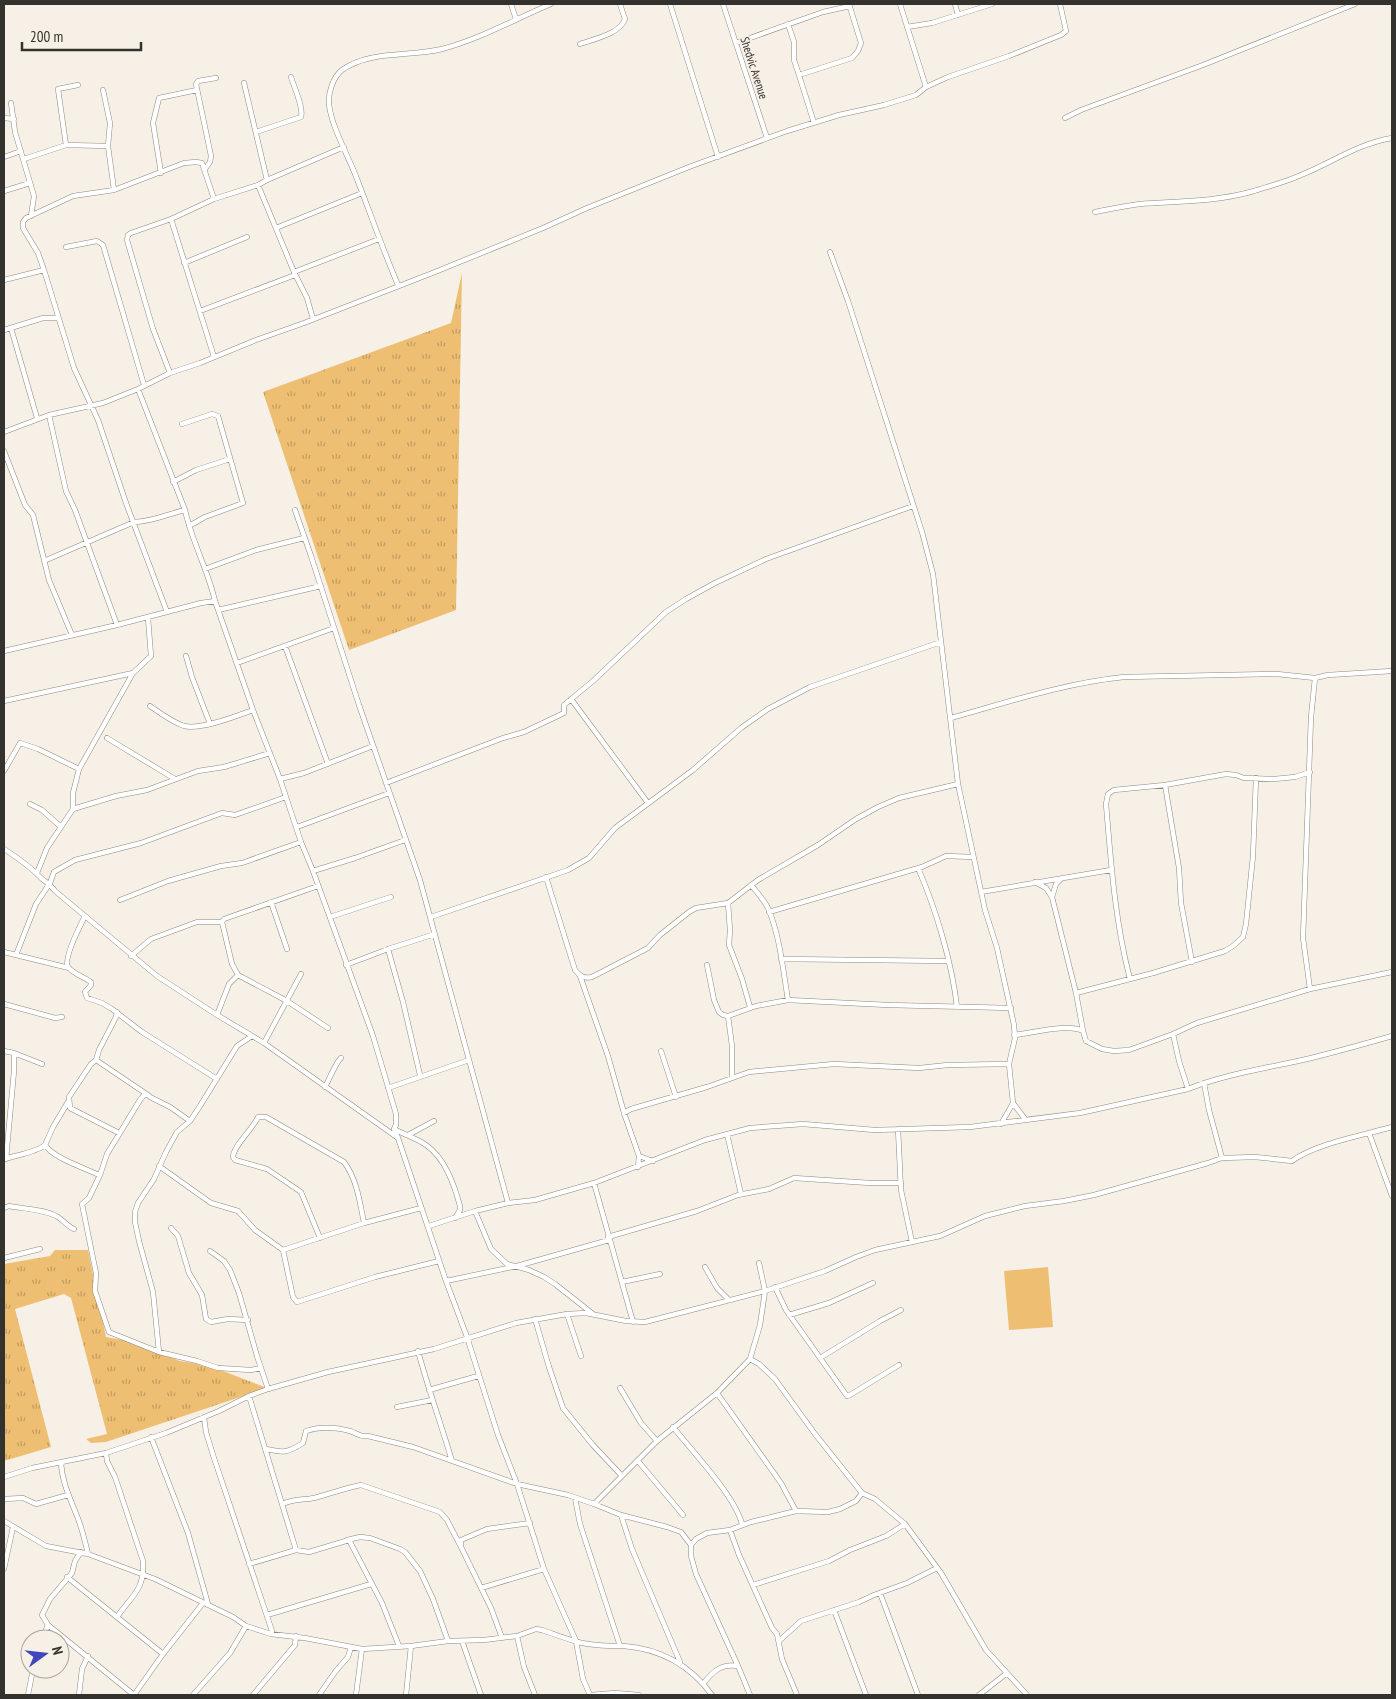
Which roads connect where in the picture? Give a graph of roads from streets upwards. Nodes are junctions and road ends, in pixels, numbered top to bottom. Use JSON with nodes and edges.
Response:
{"nodes":[{"id":1,"x":511,"y":4,"type":"edge"},
{"id":2,"x":551,"y":4,"type":"edge"},
{"id":3,"x":620,"y":4,"type":"edge"},
{"id":4,"x":670,"y":4,"type":"edge"},
{"id":5,"x":723,"y":4,"type":"edge"},
{"id":6,"x":900,"y":4,"type":"edge"},
{"id":7,"x":955,"y":4,"type":"edge"},
{"id":8,"x":992,"y":4,"type":"edge"},
{"id":9,"x":1060,"y":4,"type":"edge"},
{"id":10,"x":1355,"y":4,"type":"edge"},
{"id":11,"x":849,"y":5,"type":"edge"},
{"id":12,"x":958,"y":14,"type":"junction"},
{"id":13,"x":516,"y":19,"type":"junction"},
{"id":14,"x":788,"y":24,"type":"junction"},
{"id":15,"x":907,"y":27,"type":"junction"},
{"id":16,"x":736,"y":42,"type":"junction"},
{"id":17,"x":580,"y":44,"type":"dead end"},
{"id":18,"x":799,"y":75,"type":"junction"},
{"id":19,"x":291,"y":77,"type":"dead end"},
{"id":20,"x":216,"y":78,"type":"dead end"},
{"id":21,"x":244,"y":83,"type":"dead end"},
{"id":22,"x":78,"y":85,"type":"dead end"},
{"id":23,"x":926,"y":87,"type":"junction"},
{"id":24,"x":103,"y":90,"type":"dead end"},
{"id":25,"x":197,"y":90,"type":"junction"},
{"id":26,"x":11,"y":103,"type":"dead end"},
{"id":27,"x":4,"y":118,"type":"edge"},
{"id":28,"x":1065,"y":118,"type":"dead end"},
{"id":29,"x":14,"y":119,"type":"junction"},
{"id":30,"x":814,"y":123,"type":"junction"},
{"id":31,"x":256,"y":132,"type":"junction"},
{"id":32,"x":767,"y":138,"type":"junction"},
{"id":33,"x":1392,"y":138,"type":"edge"},
{"id":34,"x":66,"y":145,"type":"junction"},
{"id":35,"x":108,"y":146,"type":"junction"},
{"id":36,"x":344,"y":147,"type":"junction"},
{"id":37,"x":22,"y":151,"type":"junction"},
{"id":38,"x":4,"y":157,"type":"edge"},
{"id":39,"x":718,"y":157,"type":"junction"},
{"id":40,"x":24,"y":159,"type":"junction"},
{"id":41,"x":204,"y":169,"type":"junction"},
{"id":42,"x":160,"y":173,"type":"junction"},
{"id":43,"x":267,"y":180,"type":"junction"},
{"id":44,"x":30,"y":183,"type":"junction"},
{"id":45,"x":258,"y":185,"type":"junction"},
{"id":46,"x":114,"y":190,"type":"junction"},
{"id":47,"x":4,"y":191,"type":"edge"},
{"id":48,"x":362,"y":193,"type":"junction"},
{"id":49,"x":214,"y":199,"type":"junction"},
{"id":50,"x":1095,"y":212,"type":"dead end"},
{"id":51,"x":31,"y":216,"type":"junction"},
{"id":52,"x":170,"y":219,"type":"junction"},
{"id":53,"x":276,"y":228,"type":"junction"},
{"id":54,"x":247,"y":237,"type":"dead end"},
{"id":55,"x":379,"y":239,"type":"junction"},
{"id":56,"x":66,"y":247,"type":"dead end"},
{"id":57,"x":830,"y":252,"type":"dead end"},
{"id":58,"x":184,"y":263,"type":"junction"},
{"id":59,"x":44,"y":270,"type":"junction"},
{"id":60,"x":295,"y":274,"type":"junction"},
{"id":61,"x":4,"y":280,"type":"edge"},
{"id":62,"x":398,"y":286,"type":"junction"},
{"id":63,"x":200,"y":311,"type":"junction"},
{"id":64,"x":58,"y":318,"type":"junction"},
{"id":65,"x":314,"y":319,"type":"junction"},
{"id":66,"x":11,"y":328,"type":"junction"},
{"id":67,"x":4,"y":330,"type":"edge"},
{"id":68,"x":214,"y":357,"type":"junction"},
{"id":69,"x":170,"y":373,"type":"junction"},
{"id":70,"x":144,"y":386,"type":"junction"},
{"id":71,"x":138,"y":389,"type":"junction"},
{"id":72,"x":92,"y":406,"type":"junction"},
{"id":73,"x":49,"y":415,"type":"junction"},
{"id":74,"x":37,"y":418,"type":"junction"},
{"id":75,"x":182,"y":424,"type":"dead end"},
{"id":76,"x":4,"y":432,"type":"edge"},
{"id":77,"x":4,"y":452,"type":"edge"},
{"id":78,"x":230,"y":459,"type":"junction"},
{"id":79,"x":173,"y":482,"type":"junction"},
{"id":80,"x":913,"y":506,"type":"junction"},
{"id":81,"x":185,"y":510,"type":"junction"},
{"id":82,"x":294,"y":510,"type":"dead end"},
{"id":83,"x":134,"y":522,"type":"junction"},
{"id":84,"x":189,"y":526,"type":"junction"},
{"id":85,"x":304,"y":538,"type":"junction"},
{"id":86,"x":86,"y":542,"type":"junction"},
{"id":87,"x":44,"y":561,"type":"junction"},
{"id":88,"x":205,"y":569,"type":"junction"},
{"id":89,"x":321,"y":586,"type":"junction"},
{"id":90,"x":215,"y":601,"type":"junction"},
{"id":91,"x":218,"y":610,"type":"junction"},
{"id":92,"x":167,"y":612,"type":"junction"},
{"id":93,"x":148,"y":618,"type":"junction"},
{"id":94,"x":117,"y":625,"type":"junction"},
{"id":95,"x":334,"y":628,"type":"junction"},
{"id":96,"x":72,"y":635,"type":"junction"},
{"id":97,"x":941,"y":642,"type":"junction"},
{"id":98,"x":285,"y":646,"type":"junction"},
{"id":99,"x":4,"y":651,"type":"edge"},
{"id":100,"x":186,"y":656,"type":"dead end"},
{"id":101,"x":237,"y":663,"type":"junction"},
{"id":102,"x":1392,"y":671,"type":"edge"},
{"id":103,"x":133,"y":673,"type":"junction"},
{"id":104,"x":1315,"y":678,"type":"junction"},
{"id":105,"x":570,"y":700,"type":"junction"},
{"id":106,"x":4,"y":701,"type":"edge"},
{"id":107,"x":150,"y":706,"type":"dead end"},
{"id":108,"x":253,"y":710,"type":"junction"},
{"id":109,"x":951,"y":718,"type":"junction"},
{"id":110,"x":210,"y":724,"type":"junction"},
{"id":111,"x":107,"y":738,"type":"dead end"},
{"id":112,"x":373,"y":746,"type":"junction"},
{"id":113,"x":270,"y":754,"type":"junction"},
{"id":114,"x":328,"y":764,"type":"junction"},
{"id":115,"x":80,"y":769,"type":"junction"},
{"id":116,"x":4,"y":771,"type":"edge"},
{"id":117,"x":1310,"y":772,"type":"junction"},
{"id":118,"x":1256,"y":778,"type":"junction"},
{"id":119,"x":175,"y":779,"type":"junction"},
{"id":120,"x":280,"y":779,"type":"junction"},
{"id":121,"x":386,"y":783,"type":"junction"},
{"id":122,"x":958,"y":784,"type":"junction"},
{"id":123,"x":1165,"y":785,"type":"junction"},
{"id":124,"x":389,"y":793,"type":"junction"},
{"id":125,"x":286,"y":797,"type":"junction"},
{"id":126,"x":648,"y":803,"type":"junction"},
{"id":127,"x":30,"y":804,"type":"dead end"},
{"id":128,"x":73,"y":809,"type":"junction"},
{"id":129,"x":61,"y":827,"type":"junction"},
{"id":130,"x":297,"y":827,"type":"junction"},
{"id":131,"x":405,"y":840,"type":"junction"},
{"id":132,"x":301,"y":842,"type":"junction"},
{"id":133,"x":4,"y":849,"type":"edge"},
{"id":134,"x":973,"y":856,"type":"junction"},
{"id":135,"x":918,"y":868,"type":"junction"},
{"id":136,"x":313,"y":870,"type":"junction"},
{"id":137,"x":1111,"y":870,"type":"junction"},
{"id":138,"x":37,"y":873,"type":"junction"},
{"id":139,"x":546,"y":877,"type":"junction"},
{"id":140,"x":1062,"y":877,"type":"junction"},
{"id":141,"x":1035,"y":882,"type":"junction"},
{"id":142,"x":50,"y":883,"type":"junction"},
{"id":143,"x":318,"y":886,"type":"junction"},
{"id":144,"x":751,"y":886,"type":"junction"},
{"id":145,"x":981,"y":892,"type":"junction"},
{"id":146,"x":1052,"y":896,"type":"junction"},
{"id":147,"x":391,"y":897,"type":"dead end"},
{"id":148,"x":120,"y":900,"type":"dead end"},
{"id":149,"x":271,"y":902,"type":"junction"},
{"id":150,"x":728,"y":903,"type":"junction"},
{"id":151,"x":769,"y":912,"type":"junction"},
{"id":152,"x":85,"y":916,"type":"junction"},
{"id":153,"x":330,"y":917,"type":"junction"},
{"id":154,"x":431,"y":917,"type":"junction"},
{"id":155,"x":222,"y":922,"type":"junction"},
{"id":156,"x":435,"y":934,"type":"junction"},
{"id":157,"x":287,"y":949,"type":"dead end"},
{"id":158,"x":388,"y":949,"type":"junction"},
{"id":159,"x":4,"y":952,"type":"edge"},
{"id":160,"x":16,"y":955,"type":"junction"},
{"id":161,"x":132,"y":956,"type":"junction"},
{"id":162,"x":781,"y":958,"type":"junction"},
{"id":163,"x":948,"y":961,"type":"junction"},
{"id":164,"x":1192,"y":962,"type":"junction"},
{"id":165,"x":346,"y":965,"type":"junction"},
{"id":166,"x":708,"y":965,"type":"dead end"},
{"id":167,"x":69,"y":968,"type":"junction"},
{"id":168,"x":1392,"y":972,"type":"edge"},
{"id":169,"x":301,"y":974,"type":"dead end"},
{"id":170,"x":238,"y":975,"type":"junction"},
{"id":171,"x":580,"y":976,"type":"junction"},
{"id":172,"x":1130,"y":979,"type":"junction"},
{"id":173,"x":1310,"y":989,"type":"junction"},
{"id":174,"x":1076,"y":993,"type":"junction"},
{"id":175,"x":788,"y":1000,"type":"junction"},
{"id":176,"x":287,"y":1001,"type":"junction"},
{"id":177,"x":4,"y":1004,"type":"edge"},
{"id":178,"x":957,"y":1007,"type":"junction"},
{"id":179,"x":750,"y":1008,"type":"junction"},
{"id":180,"x":1011,"y":1008,"type":"junction"},
{"id":181,"x":117,"y":1012,"type":"junction"},
{"id":182,"x":217,"y":1015,"type":"junction"},
{"id":183,"x":728,"y":1016,"type":"junction"},
{"id":184,"x":62,"y":1017,"type":"dead end"},
{"id":185,"x":328,"y":1028,"type":"dead end"},
{"id":186,"x":1083,"y":1031,"type":"junction"},
{"id":187,"x":1173,"y":1034,"type":"junction"},
{"id":188,"x":1014,"y":1035,"type":"junction"},
{"id":189,"x":252,"y":1036,"type":"junction"},
{"id":190,"x":1392,"y":1036,"type":"edge"},
{"id":191,"x":264,"y":1043,"type":"junction"},
{"id":192,"x":661,"y":1051,"type":"dead end"},
{"id":193,"x":4,"y":1052,"type":"edge"},
{"id":194,"x":14,"y":1053,"type":"junction"},
{"id":195,"x":340,"y":1058,"type":"dead end"},
{"id":196,"x":96,"y":1060,"type":"junction"},
{"id":197,"x":469,"y":1060,"type":"junction"},
{"id":198,"x":42,"y":1064,"type":"dead end"},
{"id":199,"x":1009,"y":1064,"type":"junction"},
{"id":200,"x":420,"y":1075,"type":"junction"},
{"id":201,"x":732,"y":1077,"type":"junction"},
{"id":202,"x":217,"y":1079,"type":"junction"},
{"id":203,"x":1204,"y":1083,"type":"junction"},
{"id":204,"x":325,"y":1087,"type":"junction"},
{"id":205,"x":388,"y":1088,"type":"junction"},
{"id":206,"x":1188,"y":1089,"type":"junction"},
{"id":207,"x":148,"y":1095,"type":"junction"},
{"id":208,"x":676,"y":1097,"type":"junction"},
{"id":209,"x":69,"y":1100,"type":"junction"},
{"id":210,"x":1013,"y":1103,"type":"junction"},
{"id":211,"x":624,"y":1113,"type":"junction"},
{"id":212,"x":190,"y":1120,"type":"junction"},
{"id":213,"x":1025,"y":1120,"type":"junction"},
{"id":214,"x":434,"y":1121,"type":"dead end"},
{"id":215,"x":1001,"y":1124,"type":"junction"},
{"id":216,"x":1392,"y":1127,"type":"edge"},
{"id":217,"x":394,"y":1129,"type":"junction"},
{"id":218,"x":898,"y":1129,"type":"junction"},
{"id":219,"x":119,"y":1133,"type":"junction"},
{"id":220,"x":1369,"y":1133,"type":"junction"},
{"id":221,"x":727,"y":1134,"type":"junction"},
{"id":222,"x":407,"y":1136,"type":"junction"},
{"id":223,"x":398,"y":1138,"type":"junction"},
{"id":224,"x":45,"y":1145,"type":"junction"},
{"id":225,"x":639,"y":1156,"type":"junction"},
{"id":226,"x":1222,"y":1158,"type":"junction"},
{"id":227,"x":5,"y":1159,"type":"edge"},
{"id":228,"x":653,"y":1161,"type":"junction"},
{"id":229,"x":159,"y":1166,"type":"junction"},
{"id":230,"x":638,"y":1167,"type":"junction"},
{"id":231,"x":99,"y":1175,"type":"junction"},
{"id":232,"x":594,"y":1183,"type":"junction"},
{"id":233,"x":901,"y":1183,"type":"junction"},
{"id":234,"x":741,"y":1194,"type":"junction"},
{"id":235,"x":1392,"y":1196,"type":"edge"},
{"id":236,"x":4,"y":1203,"type":"edge"},
{"id":237,"x":508,"y":1203,"type":"junction"},
{"id":238,"x":6,"y":1207,"type":"edge"},
{"id":239,"x":421,"y":1208,"type":"junction"},
{"id":240,"x":475,"y":1211,"type":"junction"},
{"id":241,"x":455,"y":1218,"type":"junction"},
{"id":242,"x":364,"y":1223,"type":"junction"},
{"id":243,"x":429,"y":1226,"type":"junction"},
{"id":244,"x":171,"y":1228,"type":"dead end"},
{"id":245,"x":74,"y":1229,"type":"dead end"},
{"id":246,"x":320,"y":1238,"type":"junction"},
{"id":247,"x":608,"y":1238,"type":"junction"},
{"id":248,"x":912,"y":1242,"type":"junction"},
{"id":249,"x":40,"y":1248,"type":"dead end"},
{"id":250,"x":283,"y":1250,"type":"junction"},
{"id":251,"x":210,"y":1251,"type":"dead end"},
{"id":252,"x":4,"y":1258,"type":"edge"},
{"id":253,"x":439,"y":1261,"type":"junction"},
{"id":254,"x":759,"y":1263,"type":"dead end"},
{"id":255,"x":517,"y":1266,"type":"junction"},
{"id":256,"x":705,"y":1267,"type":"dead end"},
{"id":257,"x":660,"y":1274,"type":"dead end"},
{"id":258,"x":446,"y":1281,"type":"junction"},
{"id":259,"x":622,"y":1282,"type":"junction"},
{"id":260,"x":873,"y":1283,"type":"dead end"},
{"id":261,"x":775,"y":1287,"type":"junction"},
{"id":262,"x":766,"y":1291,"type":"junction"},
{"id":263,"x":729,"y":1300,"type":"junction"},
{"id":264,"x":582,"y":1305,"type":"junction"},
{"id":265,"x":901,"y":1310,"type":"dead end"},
{"id":266,"x":586,"y":1313,"type":"junction"},
{"id":267,"x":567,"y":1314,"type":"junction"},
{"id":268,"x":596,"y":1315,"type":"junction"},
{"id":269,"x":789,"y":1315,"type":"junction"},
{"id":270,"x":535,"y":1319,"type":"junction"},
{"id":271,"x":248,"y":1320,"type":"junction"},
{"id":272,"x":633,"y":1322,"type":"junction"},
{"id":273,"x":467,"y":1338,"type":"junction"},
{"id":274,"x":418,"y":1351,"type":"junction"},
{"id":275,"x":159,"y":1352,"type":"junction"},
{"id":276,"x":581,"y":1356,"type":"dead end"},
{"id":277,"x":820,"y":1358,"type":"junction"},
{"id":278,"x":750,"y":1360,"type":"junction"},
{"id":279,"x":899,"y":1365,"type":"dead end"},
{"id":280,"x":261,"y":1368,"type":"junction"},
{"id":281,"x":478,"y":1376,"type":"junction"},
{"id":282,"x":620,"y":1388,"type":"dead end"},
{"id":283,"x":268,"y":1389,"type":"junction"},
{"id":284,"x":428,"y":1390,"type":"junction"},
{"id":285,"x":717,"y":1393,"type":"junction"},
{"id":286,"x":249,"y":1396,"type":"junction"},
{"id":287,"x":432,"y":1400,"type":"junction"},
{"id":288,"x":398,"y":1407,"type":"dead end"},
{"id":289,"x":204,"y":1416,"type":"junction"},
{"id":290,"x":673,"y":1428,"type":"junction"},
{"id":291,"x":151,"y":1438,"type":"junction"},
{"id":292,"x":657,"y":1441,"type":"junction"},
{"id":293,"x":266,"y":1449,"type":"junction"},
{"id":294,"x":106,"y":1453,"type":"junction"},
{"id":295,"x":452,"y":1460,"type":"junction"},
{"id":296,"x":638,"y":1461,"type":"junction"},
{"id":297,"x":61,"y":1463,"type":"junction"},
{"id":298,"x":622,"y":1476,"type":"junction"},
{"id":299,"x":4,"y":1477,"type":"edge"},
{"id":300,"x":517,"y":1484,"type":"junction"},
{"id":301,"x":862,"y":1493,"type":"junction"},
{"id":302,"x":68,"y":1496,"type":"junction"},
{"id":303,"x":575,"y":1498,"type":"junction"},
{"id":304,"x":4,"y":1499,"type":"edge"},
{"id":305,"x":283,"y":1504,"type":"junction"},
{"id":306,"x":594,"y":1504,"type":"junction"},
{"id":307,"x":796,"y":1511,"type":"junction"},
{"id":308,"x":621,"y":1515,"type":"junction"},
{"id":309,"x":683,"y":1515,"type":"dead end"},
{"id":310,"x":4,"y":1521,"type":"edge"},
{"id":311,"x":530,"y":1523,"type":"junction"},
{"id":312,"x":742,"y":1524,"type":"junction"},
{"id":313,"x":905,"y":1524,"type":"junction"},
{"id":314,"x":13,"y":1527,"type":"junction"},
{"id":315,"x":730,"y":1530,"type":"junction"},
{"id":316,"x":345,"y":1541,"type":"junction"},
{"id":317,"x":691,"y":1545,"type":"junction"},
{"id":318,"x":461,"y":1547,"type":"junction"},
{"id":319,"x":296,"y":1550,"type":"junction"},
{"id":320,"x":81,"y":1552,"type":"junction"},
{"id":321,"x":88,"y":1554,"type":"junction"},
{"id":322,"x":250,"y":1564,"type":"junction"},
{"id":323,"x":544,"y":1568,"type":"junction"},
{"id":324,"x":937,"y":1568,"type":"junction"},
{"id":325,"x":4,"y":1569,"type":"edge"},
{"id":326,"x":144,"y":1575,"type":"junction"},
{"id":327,"x":67,"y":1577,"type":"junction"},
{"id":328,"x":371,"y":1584,"type":"junction"},
{"id":329,"x":753,"y":1585,"type":"junction"},
{"id":330,"x":482,"y":1588,"type":"junction"},
{"id":331,"x":880,"y":1593,"type":"junction"},
{"id":332,"x":205,"y":1604,"type":"junction"},
{"id":333,"x":834,"y":1610,"type":"junction"},
{"id":334,"x":267,"y":1615,"type":"junction"},
{"id":335,"x":117,"y":1617,"type":"junction"},
{"id":336,"x":48,"y":1625,"type":"junction"},
{"id":337,"x":246,"y":1626,"type":"junction"},
{"id":338,"x":46,"y":1629,"type":"edge"},
{"id":339,"x":271,"y":1634,"type":"junction"},
{"id":340,"x":296,"y":1636,"type":"junction"},
{"id":341,"x":517,"y":1636,"type":"junction"},
{"id":342,"x":502,"y":1638,"type":"junction"},
{"id":343,"x":448,"y":1641,"type":"junction"},
{"id":344,"x":462,"y":1641,"type":"junction"},
{"id":345,"x":576,"y":1641,"type":"junction"},
{"id":346,"x":779,"y":1641,"type":"junction"},
{"id":347,"x":399,"y":1646,"type":"junction"},
{"id":348,"x":411,"y":1646,"type":"junction"},
{"id":349,"x":620,"y":1646,"type":"junction"},
{"id":350,"x":352,"y":1647,"type":"junction"},
{"id":351,"x":362,"y":1649,"type":"junction"},
{"id":352,"x":163,"y":1654,"type":"junction"},
{"id":353,"x":88,"y":1656,"type":"junction"},
{"id":354,"x":680,"y":1664,"type":"junction"},
{"id":355,"x":738,"y":1666,"type":"junction"},
{"id":356,"x":1006,"y":1673,"type":"junction"},
{"id":357,"x":31,"y":1679,"type":"edge"},
{"id":358,"x":703,"y":1684,"type":"junction"},
{"id":359,"x":479,"y":1694,"type":"edge"},
{"id":360,"x":28,"y":1695,"type":"edge"},
{"id":361,"x":79,"y":1695,"type":"edge"},
{"id":362,"x":134,"y":1695,"type":"edge"},
{"id":363,"x":192,"y":1695,"type":"edge"},
{"id":364,"x":253,"y":1695,"type":"edge"},
{"id":365,"x":319,"y":1695,"type":"edge"},
{"id":366,"x":356,"y":1695,"type":"edge"},
{"id":367,"x":406,"y":1695,"type":"edge"},
{"id":368,"x":535,"y":1695,"type":"edge"},
{"id":369,"x":591,"y":1695,"type":"edge"},
{"id":370,"x":639,"y":1695,"type":"edge"},
{"id":371,"x":712,"y":1695,"type":"edge"},
{"id":372,"x":750,"y":1695,"type":"edge"},
{"id":373,"x":797,"y":1695,"type":"edge"},
{"id":374,"x":866,"y":1695,"type":"edge"},
{"id":375,"x":918,"y":1695,"type":"edge"},
{"id":376,"x":979,"y":1695,"type":"edge"},
{"id":377,"x":1027,"y":1695,"type":"edge"}],
"edges":[{"from":1,"to":13,"type":"street"},
{"from":2,"to":13,"type":"street"},
{"from":3,"to":17,"type":"street"},
{"from":4,"to":39,"type":"street"},
{"from":5,"to":16,"type":"street","name":"Shedvic Avenue"},
{"from":6,"to":15,"type":"street"},
{"from":7,"to":12,"type":"street"},
{"from":8,"to":12,"type":"street"},
{"from":9,"to":23,"type":"street"},
{"from":10,"to":28,"type":"street"},
{"from":11,"to":14,"type":"street"},
{"from":11,"to":18,"type":"street"},
{"from":12,"to":15,"type":"street"},
{"from":13,"to":36,"type":"street"},
{"from":14,"to":16,"type":"street"},
{"from":14,"to":18,"type":"street"},
{"from":15,"to":23,"type":"street"},
{"from":16,"to":32,"type":"street","name":"Shedvic Avenue"},
{"from":18,"to":30,"type":"street"},
{"from":19,"to":31,"type":"street"},
{"from":20,"to":25,"type":"street"},
{"from":21,"to":31,"type":"street"},
{"from":22,"to":34,"type":"street"},
{"from":23,"to":30,"type":"street"},
{"from":24,"to":35,"type":"street"},
{"from":25,"to":41,"type":"street"},
{"from":25,"to":42,"type":"street"},
{"from":26,"to":29,"type":"street"},
{"from":27,"to":29,"type":"street"},
{"from":29,"to":37,"type":"street"},
{"from":30,"to":32,"type":"street"},
{"from":31,"to":43,"type":"street"},
{"from":32,"to":39,"type":"street"},
{"from":33,"to":50,"type":"street"},
{"from":34,"to":35,"type":"street"},
{"from":34,"to":40,"type":"street"},
{"from":35,"to":46,"type":"street"},
{"from":36,"to":43,"type":"street"},
{"from":36,"to":48,"type":"street"},
{"from":37,"to":38,"type":"street"},
{"from":37,"to":40,"type":"street"},
{"from":39,"to":62,"type":"street"},
{"from":40,"to":44,"type":"street"},
{"from":41,"to":42,"type":"street"},
{"from":41,"to":49,"type":"street"},
{"from":42,"to":46,"type":"street"},
{"from":43,"to":45,"type":"street"},
{"from":44,"to":47,"type":"street"},
{"from":44,"to":51,"type":"street"},
{"from":45,"to":49,"type":"street"},
{"from":45,"to":53,"type":"street"},
{"from":46,"to":51,"type":"street"},
{"from":48,"to":53,"type":"street"},
{"from":48,"to":55,"type":"street"},
{"from":49,"to":52,"type":"street"},
{"from":51,"to":59,"type":"street"},
{"from":52,"to":58,"type":"street"},
{"from":52,"to":69,"type":"street"},
{"from":53,"to":60,"type":"street"},
{"from":54,"to":58,"type":"street"},
{"from":55,"to":60,"type":"street"},
{"from":55,"to":62,"type":"street"},
{"from":56,"to":70,"type":"street"},
{"from":57,"to":80,"type":"street"},
{"from":58,"to":63,"type":"street"},
{"from":59,"to":61,"type":"street"},
{"from":59,"to":64,"type":"street"},
{"from":60,"to":63,"type":"street"},
{"from":60,"to":65,"type":"street"},
{"from":62,"to":65,"type":"street"},
{"from":63,"to":68,"type":"street"},
{"from":64,"to":66,"type":"street"},
{"from":64,"to":72,"type":"street"},
{"from":65,"to":68,"type":"street"},
{"from":66,"to":67,"type":"street"},
{"from":66,"to":74,"type":"street"},
{"from":68,"to":69,"type":"street"},
{"from":69,"to":70,"type":"street"},
{"from":70,"to":71,"type":"street"},
{"from":71,"to":72,"type":"street"},
{"from":71,"to":79,"type":"street"},
{"from":72,"to":73,"type":"street"},
{"from":72,"to":83,"type":"street"},
{"from":73,"to":74,"type":"street"},
{"from":73,"to":86,"type":"street"},
{"from":74,"to":76,"type":"street"},
{"from":75,"to":78,"type":"street"},
{"from":77,"to":87,"type":"street"},
{"from":78,"to":79,"type":"street"},
{"from":78,"to":84,"type":"street"},
{"from":79,"to":81,"type":"street"},
{"from":80,"to":97,"type":"street"},
{"from":80,"to":105,"type":"street"},
{"from":81,"to":83,"type":"street"},
{"from":81,"to":84,"type":"street"},
{"from":82,"to":85,"type":"street"},
{"from":83,"to":86,"type":"street"},
{"from":83,"to":92,"type":"street"},
{"from":84,"to":88,"type":"street"},
{"from":85,"to":88,"type":"street"},
{"from":85,"to":89,"type":"street"},
{"from":86,"to":87,"type":"street"},
{"from":86,"to":94,"type":"street"},
{"from":87,"to":96,"type":"street"},
{"from":88,"to":90,"type":"street"},
{"from":89,"to":91,"type":"street"},
{"from":89,"to":95,"type":"street"},
{"from":90,"to":91,"type":"street"},
{"from":90,"to":92,"type":"street"},
{"from":91,"to":101,"type":"street"},
{"from":92,"to":93,"type":"street"},
{"from":93,"to":94,"type":"street"},
{"from":93,"to":103,"type":"street"},
{"from":94,"to":96,"type":"street"},
{"from":95,"to":98,"type":"street"},
{"from":95,"to":112,"type":"street"},
{"from":96,"to":99,"type":"street"},
{"from":97,"to":109,"type":"street"},
{"from":97,"to":126,"type":"street"},
{"from":98,"to":101,"type":"street"},
{"from":98,"to":114,"type":"street"},
{"from":100,"to":110,"type":"street"},
{"from":101,"to":108,"type":"street"},
{"from":102,"to":104,"type":"street"},
{"from":103,"to":106,"type":"street"},
{"from":103,"to":115,"type":"street"},
{"from":104,"to":109,"type":"street"},
{"from":104,"to":117,"type":"street"},
{"from":105,"to":121,"type":"street"},
{"from":105,"to":126,"type":"street"},
{"from":107,"to":110,"type":"street"},
{"from":108,"to":110,"type":"street"},
{"from":108,"to":113,"type":"street"},
{"from":109,"to":122,"type":"street"},
{"from":111,"to":119,"type":"street"},
{"from":112,"to":114,"type":"street"},
{"from":112,"to":121,"type":"street"},
{"from":113,"to":119,"type":"street"},
{"from":113,"to":120,"type":"street"},
{"from":114,"to":120,"type":"street"},
{"from":115,"to":116,"type":"street"},
{"from":115,"to":128,"type":"street"},
{"from":117,"to":118,"type":"street"},
{"from":117,"to":173,"type":"street"},
{"from":118,"to":123,"type":"street"},
{"from":118,"to":164,"type":"street"},
{"from":119,"to":128,"type":"street"},
{"from":120,"to":125,"type":"street"},
{"from":121,"to":124,"type":"street"},
{"from":122,"to":134,"type":"street"},
{"from":122,"to":144,"type":"street"},
{"from":123,"to":137,"type":"street"},
{"from":123,"to":164,"type":"street"},
{"from":124,"to":130,"type":"street"},
{"from":124,"to":131,"type":"street"},
{"from":125,"to":130,"type":"street"},
{"from":125,"to":142,"type":"street"},
{"from":126,"to":139,"type":"street"},
{"from":127,"to":129,"type":"street"},
{"from":128,"to":129,"type":"street"},
{"from":129,"to":138,"type":"street"},
{"from":130,"to":132,"type":"street"},
{"from":131,"to":136,"type":"street"},
{"from":131,"to":154,"type":"street"},
{"from":132,"to":136,"type":"street"},
{"from":132,"to":148,"type":"street"},
{"from":133,"to":138,"type":"street"},
{"from":134,"to":135,"type":"street"},
{"from":134,"to":145,"type":"street"},
{"from":135,"to":151,"type":"street"},
{"from":135,"to":163,"type":"street"},
{"from":136,"to":143,"type":"street"},
{"from":137,"to":140,"type":"street"},
{"from":137,"to":172,"type":"street"},
{"from":138,"to":142,"type":"street"},
{"from":139,"to":154,"type":"street"},
{"from":139,"to":171,"type":"street"},
{"from":140,"to":141,"type":"street"},
{"from":140,"to":146,"type":"street"},
{"from":141,"to":145,"type":"street"},
{"from":141,"to":146,"type":"street"},
{"from":142,"to":152,"type":"street"},
{"from":142,"to":160,"type":"street"},
{"from":143,"to":149,"type":"street"},
{"from":143,"to":153,"type":"street"},
{"from":144,"to":150,"type":"street"},
{"from":144,"to":151,"type":"street"},
{"from":145,"to":180,"type":"street"},
{"from":146,"to":174,"type":"street"},
{"from":147,"to":153,"type":"street"},
{"from":149,"to":155,"type":"street"},
{"from":149,"to":157,"type":"street"},
{"from":150,"to":171,"type":"street"},
{"from":150,"to":179,"type":"street"},
{"from":151,"to":162,"type":"street"},
{"from":152,"to":161,"type":"street"},
{"from":152,"to":167,"type":"street"},
{"from":153,"to":165,"type":"street"},
{"from":154,"to":156,"type":"street"},
{"from":155,"to":161,"type":"street"},
{"from":155,"to":170,"type":"street"},
{"from":156,"to":158,"type":"street"},
{"from":156,"to":197,"type":"street"},
{"from":158,"to":165,"type":"street"},
{"from":158,"to":200,"type":"street"},
{"from":159,"to":160,"type":"street"},
{"from":160,"to":167,"type":"street"},
{"from":161,"to":182,"type":"street"},
{"from":162,"to":163,"type":"street"},
{"from":162,"to":175,"type":"street"},
{"from":163,"to":178,"type":"street"},
{"from":164,"to":172,"type":"street"},
{"from":165,"to":205,"type":"street"},
{"from":166,"to":183,"type":"street"},
{"from":167,"to":181,"type":"street"},
{"from":168,"to":173,"type":"street"},
{"from":169,"to":176,"type":"street"},
{"from":170,"to":176,"type":"street"},
{"from":170,"to":182,"type":"street"},
{"from":171,"to":211,"type":"street"},
{"from":172,"to":174,"type":"street"},
{"from":173,"to":187,"type":"street"},
{"from":174,"to":186,"type":"street"},
{"from":175,"to":178,"type":"street"},
{"from":175,"to":179,"type":"street"},
{"from":176,"to":185,"type":"street"},
{"from":176,"to":191,"type":"street"},
{"from":177,"to":184,"type":"street"},
{"from":178,"to":180,"type":"street"},
{"from":179,"to":183,"type":"street"},
{"from":180,"to":188,"type":"street"},
{"from":181,"to":196,"type":"street"},
{"from":181,"to":202,"type":"street"},
{"from":182,"to":189,"type":"street"},
{"from":183,"to":201,"type":"street"},
{"from":186,"to":187,"type":"street"},
{"from":186,"to":188,"type":"street"},
{"from":187,"to":206,"type":"street"},
{"from":188,"to":199,"type":"street"},
{"from":189,"to":191,"type":"street"},
{"from":189,"to":202,"type":"street"},
{"from":190,"to":203,"type":"street"},
{"from":191,"to":204,"type":"street"},
{"from":192,"to":208,"type":"street"},
{"from":193,"to":194,"type":"street"},
{"from":194,"to":198,"type":"street"},
{"from":194,"to":227,"type":"street"},
{"from":195,"to":204,"type":"street"},
{"from":196,"to":207,"type":"street"},
{"from":196,"to":209,"type":"street"},
{"from":197,"to":200,"type":"street"},
{"from":197,"to":237,"type":"street"},
{"from":199,"to":201,"type":"street"},
{"from":199,"to":210,"type":"street"},
{"from":200,"to":205,"type":"street"},
{"from":201,"to":208,"type":"street"},
{"from":202,"to":212,"type":"street"},
{"from":203,"to":206,"type":"street"},
{"from":203,"to":226,"type":"street"},
{"from":204,"to":223,"type":"street"},
{"from":205,"to":217,"type":"street"},
{"from":206,"to":213,"type":"street"},
{"from":207,"to":212,"type":"street"},
{"from":207,"to":219,"type":"street"},
{"from":208,"to":211,"type":"street"},
{"from":209,"to":219,"type":"street"},
{"from":209,"to":224,"type":"street"},
{"from":210,"to":213,"type":"street"},
{"from":210,"to":215,"type":"street"},
{"from":211,"to":225,"type":"street"},
{"from":212,"to":229,"type":"street"},
{"from":213,"to":215,"type":"street"},
{"from":214,"to":222,"type":"street"},
{"from":215,"to":218,"type":"street"},
{"from":216,"to":220,"type":"street"},
{"from":217,"to":222,"type":"street"},
{"from":217,"to":223,"type":"street"},
{"from":218,"to":221,"type":"street"},
{"from":218,"to":233,"type":"street"},
{"from":219,"to":231,"type":"street"},
{"from":220,"to":226,"type":"street"},
{"from":220,"to":235,"type":"street"},
{"from":221,"to":228,"type":"street"},
{"from":221,"to":234,"type":"street"},
{"from":222,"to":241,"type":"street"},
{"from":223,"to":239,"type":"street"},
{"from":224,"to":227,"type":"street"},
{"from":224,"to":231,"type":"street"},
{"from":225,"to":228,"type":"street"},
{"from":225,"to":230,"type":"street"},
{"from":226,"to":248,"type":"street"},
{"from":228,"to":230,"type":"street"},
{"from":229,"to":250,"type":"street"},
{"from":229,"to":275,"type":"street"},
{"from":230,"to":232,"type":"street"},
{"from":231,"to":275,"type":"street"},
{"from":232,"to":237,"type":"street"},
{"from":232,"to":247,"type":"street"},
{"from":233,"to":234,"type":"street"},
{"from":233,"to":248,"type":"street"},
{"from":234,"to":247,"type":"street"},
{"from":236,"to":238,"type":"street"},
{"from":237,"to":240,"type":"street"},
{"from":238,"to":245,"type":"street"},
{"from":239,"to":242,"type":"street"},
{"from":239,"to":243,"type":"street"},
{"from":240,"to":241,"type":"street"},
{"from":240,"to":255,"type":"street"},
{"from":241,"to":243,"type":"street"},
{"from":242,"to":246,"type":"street"},
{"from":242,"to":246,"type":"street"},
{"from":243,"to":253,"type":"street"},
{"from":244,"to":271,"type":"street"},
{"from":246,"to":250,"type":"street"},
{"from":247,"to":255,"type":"street"},
{"from":247,"to":259,"type":"street"},
{"from":248,"to":261,"type":"street"},
{"from":249,"to":252,"type":"street"},
{"from":250,"to":253,"type":"street"},
{"from":251,"to":271,"type":"street"},
{"from":253,"to":258,"type":"street"},
{"from":254,"to":262,"type":"street"},
{"from":255,"to":258,"type":"street"},
{"from":255,"to":264,"type":"street"},
{"from":256,"to":263,"type":"street"},
{"from":257,"to":259,"type":"street"},
{"from":258,"to":273,"type":"street"},
{"from":259,"to":272,"type":"street"},
{"from":260,"to":269,"type":"street"},
{"from":261,"to":262,"type":"street"},
{"from":261,"to":269,"type":"street"},
{"from":262,"to":263,"type":"street"},
{"from":262,"to":278,"type":"street"},
{"from":263,"to":272,"type":"street"},
{"from":264,"to":266,"type":"street"},
{"from":264,"to":268,"type":"street"},
{"from":265,"to":277,"type":"street"},
{"from":266,"to":267,"type":"street"},
{"from":266,"to":268,"type":"street"},
{"from":267,"to":270,"type":"street"},
{"from":267,"to":276,"type":"street"},
{"from":268,"to":272,"type":"street"},
{"from":269,"to":277,"type":"street"},
{"from":270,"to":273,"type":"street"},
{"from":270,"to":298,"type":"street"},
{"from":271,"to":280,"type":"street"},
{"from":273,"to":274,"type":"street"},
{"from":273,"to":281,"type":"street"},
{"from":274,"to":283,"type":"street"},
{"from":274,"to":284,"type":"street"},
{"from":275,"to":280,"type":"street"},
{"from":277,"to":279,"type":"street"},
{"from":278,"to":285,"type":"street"},
{"from":278,"to":301,"type":"street"},
{"from":280,"to":283,"type":"street"},
{"from":281,"to":284,"type":"street"},
{"from":281,"to":300,"type":"street"},
{"from":282,"to":292,"type":"street"},
{"from":283,"to":286,"type":"street"},
{"from":284,"to":287,"type":"street"},
{"from":285,"to":290,"type":"street"},
{"from":285,"to":307,"type":"street"},
{"from":286,"to":289,"type":"street"},
{"from":286,"to":293,"type":"street"},
{"from":287,"to":288,"type":"street"},
{"from":287,"to":295,"type":"street"},
{"from":289,"to":291,"type":"street"},
{"from":289,"to":322,"type":"street"},
{"from":290,"to":292,"type":"street"},
{"from":290,"to":312,"type":"street"},
{"from":291,"to":294,"type":"street"},
{"from":291,"to":332,"type":"street"},
{"from":292,"to":296,"type":"street"},
{"from":293,"to":295,"type":"street"},
{"from":293,"to":305,"type":"street"},
{"from":294,"to":297,"type":"street"},
{"from":294,"to":326,"type":"street"},
{"from":295,"to":300,"type":"street"},
{"from":296,"to":298,"type":"street"},
{"from":296,"to":309,"type":"street"},
{"from":297,"to":299,"type":"street"},
{"from":297,"to":302,"type":"street"},
{"from":298,"to":306,"type":"street"},
{"from":300,"to":303,"type":"street"},
{"from":300,"to":311,"type":"street"},
{"from":301,"to":307,"type":"street"},
{"from":301,"to":313,"type":"street"},
{"from":302,"to":304,"type":"street"},
{"from":302,"to":321,"type":"street"},
{"from":303,"to":306,"type":"street"},
{"from":303,"to":349,"type":"street"},
{"from":305,"to":318,"type":"street"},
{"from":305,"to":319,"type":"street"},
{"from":306,"to":308,"type":"street"},
{"from":307,"to":312,"type":"street"},
{"from":308,"to":317,"type":"street"},
{"from":308,"to":354,"type":"street"},
{"from":310,"to":314,"type":"street"},
{"from":311,"to":318,"type":"street"},
{"from":311,"to":323,"type":"street"},
{"from":312,"to":315,"type":"street"},
{"from":313,"to":324,"type":"street"},
{"from":313,"to":329,"type":"street"},
{"from":314,"to":320,"type":"street"},
{"from":314,"to":325,"type":"street"},
{"from":315,"to":317,"type":"street"},
{"from":315,"to":329,"type":"street"},
{"from":316,"to":319,"type":"street"},
{"from":316,"to":328,"type":"street"},
{"from":316,"to":343,"type":"street"},
{"from":317,"to":355,"type":"street"},
{"from":318,"to":330,"type":"street"},
{"from":319,"to":322,"type":"street"},
{"from":320,"to":321,"type":"street"},
{"from":320,"to":327,"type":"street"},
{"from":321,"to":326,"type":"street"},
{"from":322,"to":334,"type":"street"},
{"from":323,"to":330,"type":"street"},
{"from":323,"to":345,"type":"street"},
{"from":324,"to":331,"type":"street"},
{"from":324,"to":356,"type":"street"},
{"from":326,"to":332,"type":"street"},
{"from":326,"to":335,"type":"street"},
{"from":327,"to":335,"type":"street"},
{"from":327,"to":336,"type":"street"},
{"from":328,"to":334,"type":"street"},
{"from":328,"to":347,"type":"street"},
{"from":329,"to":346,"type":"street"},
{"from":330,"to":342,"type":"street"},
{"from":331,"to":333,"type":"street"},
{"from":331,"to":375,"type":"street"},
{"from":332,"to":337,"type":"street"},
{"from":332,"to":352,"type":"street"},
{"from":333,"to":346,"type":"street"},
{"from":333,"to":374,"type":"street"},
{"from":334,"to":339,"type":"street"},
{"from":335,"to":352,"type":"street"},
{"from":336,"to":338,"type":"street"},
{"from":336,"to":353,"type":"street"},
{"from":337,"to":339,"type":"street"},
{"from":337,"to":363,"type":"street"},
{"from":339,"to":340,"type":"street"},
{"from":340,"to":350,"type":"street"},
{"from":340,"to":364,"type":"street"},
{"from":341,"to":342,"type":"street"},
{"from":341,"to":345,"type":"street"},
{"from":341,"to":368,"type":"street"},
{"from":342,"to":344,"type":"street"},
{"from":343,"to":344,"type":"street"},
{"from":343,"to":348,"type":"street"},
{"from":344,"to":359,"type":"street"},
{"from":345,"to":349,"type":"street"},
{"from":345,"to":369,"type":"street"},
{"from":346,"to":373,"type":"street"},
{"from":347,"to":348,"type":"street"},
{"from":347,"to":351,"type":"street"},
{"from":348,"to":367,"type":"street"},
{"from":349,"to":354,"type":"street"},
{"from":350,"to":351,"type":"street"},
{"from":350,"to":365,"type":"street"},
{"from":351,"to":366,"type":"street"},
{"from":352,"to":362,"type":"street"},
{"from":353,"to":361,"type":"street"},
{"from":353,"to":362,"type":"street"},
{"from":354,"to":358,"type":"street"},
{"from":355,"to":358,"type":"street"},
{"from":355,"to":372,"type":"street"},
{"from":356,"to":376,"type":"street"},
{"from":356,"to":377,"type":"street"},
{"from":357,"to":360,"type":"street"},
{"from":358,"to":371,"type":"street"},
{"from":369,"to":370,"type":"street"}]}
